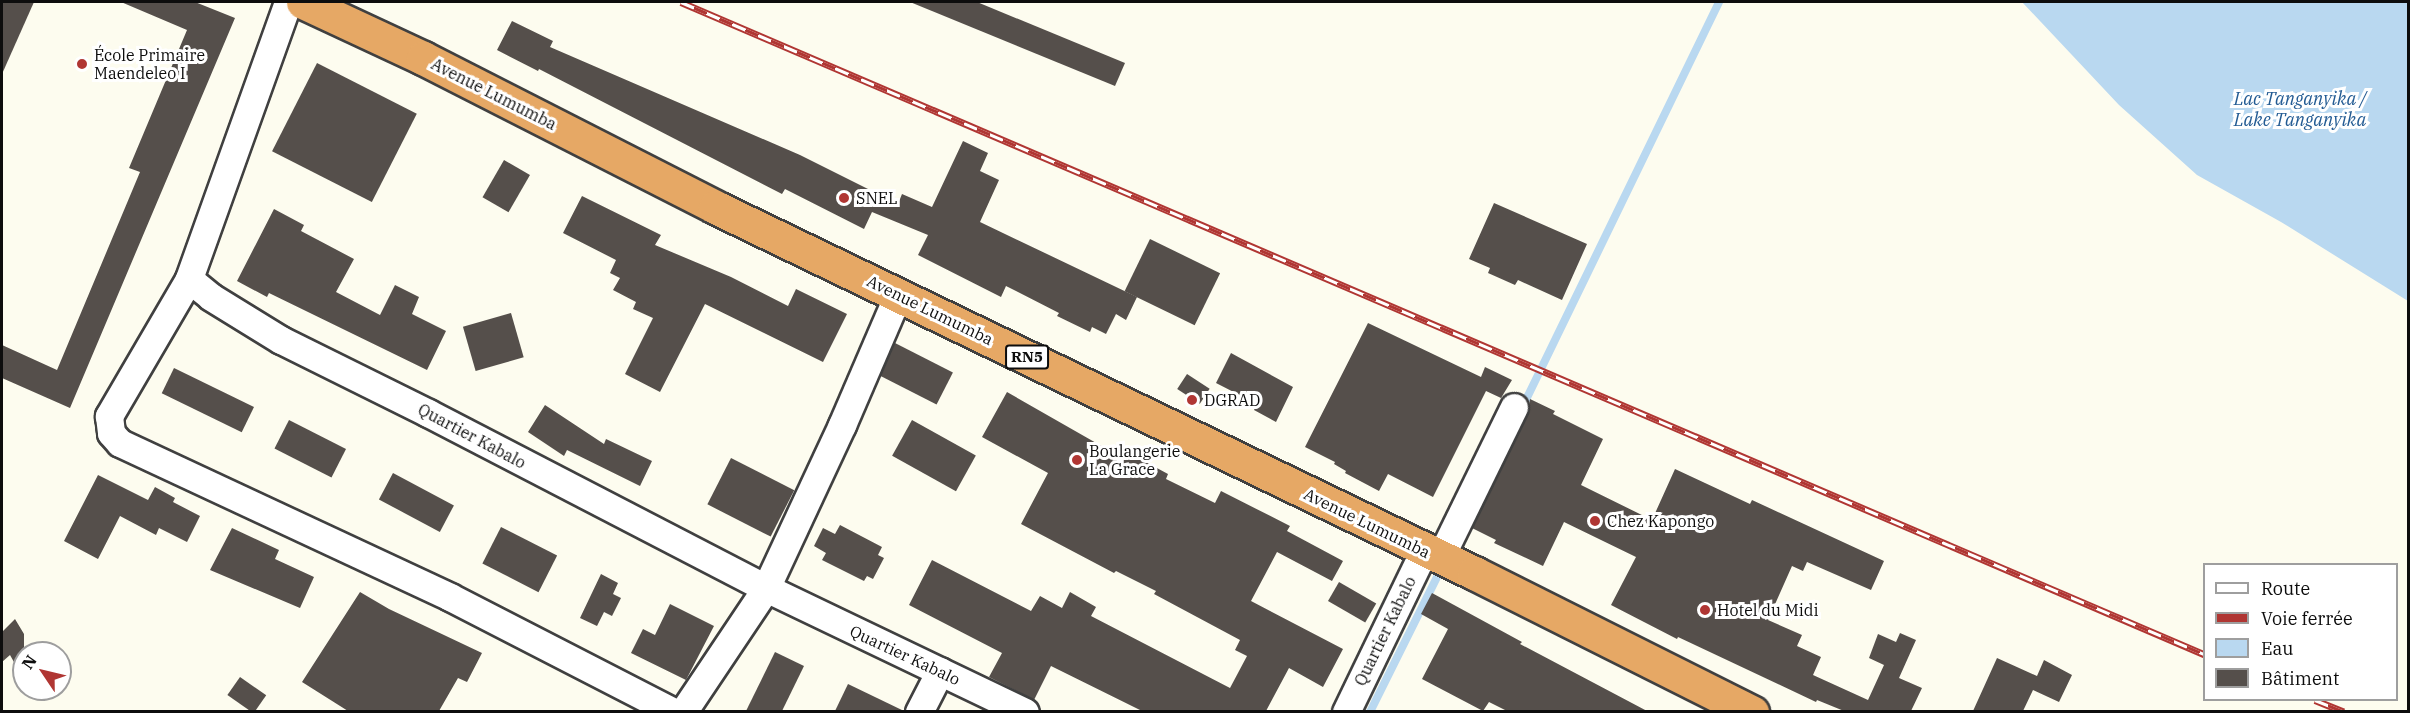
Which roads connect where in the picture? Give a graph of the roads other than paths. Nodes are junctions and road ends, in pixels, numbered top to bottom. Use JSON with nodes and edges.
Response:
{"nodes":[{"id":1,"x":288,"y":2,"type":"edge"},
{"id":2,"x":303,"y":2,"type":"edge"},
{"id":3,"x":189,"y":279,"type":"junction"},
{"id":4,"x":898,"y":295,"type":"junction"},
{"id":5,"x":1514,"y":407,"type":"dead end"},
{"id":6,"x":1432,"y":554,"type":"junction"},
{"id":7,"x":766,"y":588,"type":"junction"},
{"id":8,"x":940,"y":671,"type":"junction"},
{"id":9,"x":674,"y":711,"type":"edge"},
{"id":10,"x":683,"y":711,"type":"edge"},
{"id":11,"x":919,"y":711,"type":"edge"},
{"id":12,"x":1025,"y":711,"type":"edge"},
{"id":13,"x":1346,"y":711,"type":"edge"},
{"id":14,"x":1752,"y":711,"type":"edge"}],
"edges":[{"from":1,"to":3,"type":"street"},
{"from":2,"to":4,"type":"highway","name":"Avenue Lumumba","number":"RN5"},
{"from":3,"to":7,"type":"street","name":"Quartier Kabalo"},
{"from":3,"to":9,"type":"street"},
{"from":4,"to":6,"type":"highway","name":"Avenue Lumumba","number":"RN5"},
{"from":4,"to":7,"type":"street"},
{"from":5,"to":6,"type":"street","name":"Quartier Kabalo"},
{"from":6,"to":13,"type":"street","name":"Quartier Kabalo"},
{"from":6,"to":14,"type":"highway","name":"Avenue Lumumba","number":"RN5"},
{"from":7,"to":8,"type":"street","name":"Quartier Kabalo"},
{"from":7,"to":10,"type":"street"},
{"from":8,"to":11,"type":"street"},
{"from":8,"to":12,"type":"street","name":"Quartier Kabalo"}]}
